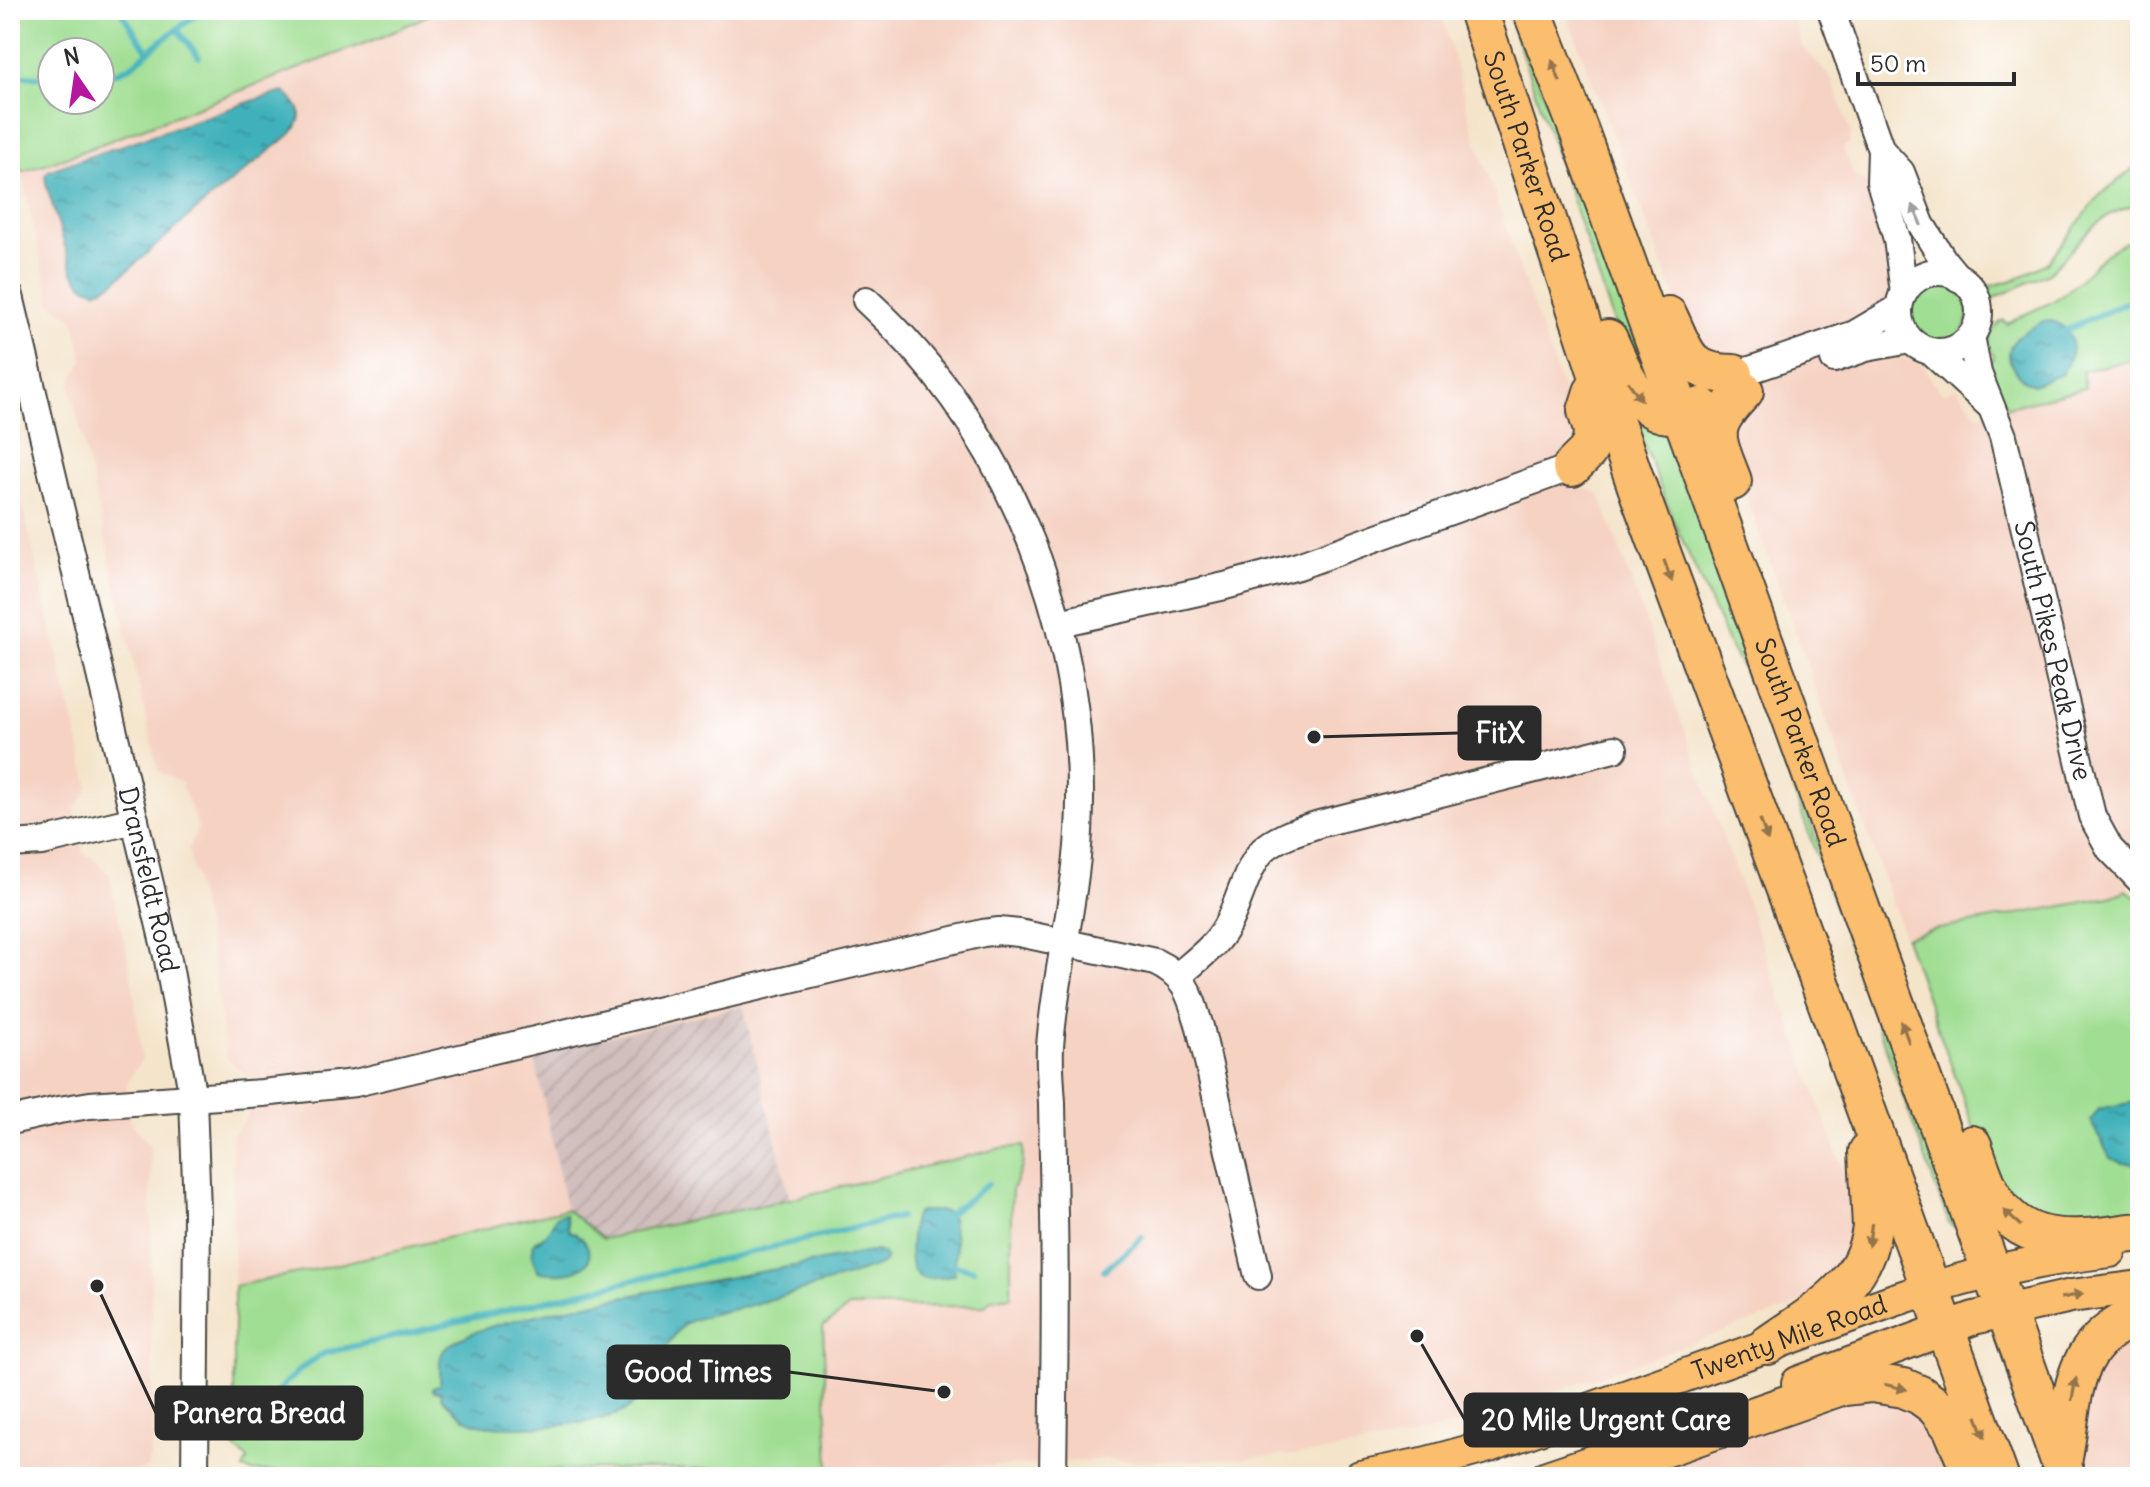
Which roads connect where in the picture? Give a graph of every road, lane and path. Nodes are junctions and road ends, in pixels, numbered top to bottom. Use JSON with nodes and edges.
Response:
{"nodes":[{"id":1,"x":1478,"y":10,"type":"edge"},
{"id":2,"x":1532,"y":10,"type":"edge"},
{"id":3,"x":1831,"y":10,"type":"edge"},
{"id":4,"x":1579,"y":131,"type":"junction"},
{"id":5,"x":1881,"y":150,"type":"junction"},
{"id":6,"x":1540,"y":195,"type":"junction"},
{"id":7,"x":1958,"y":278,"type":"junction"},
{"id":8,"x":10,"y":296,"type":"edge"},
{"id":9,"x":866,"y":300,"type":"dead end"},
{"id":10,"x":1901,"y":300,"type":"junction"},
{"id":11,"x":1971,"y":336,"type":"junction"},
{"id":12,"x":1920,"y":346,"type":"junction"},
{"id":13,"x":16,"y":348,"type":"edge"},
{"id":14,"x":1598,"y":374,"type":"junction"},
{"id":15,"x":1739,"y":382,"type":"junction"},
{"id":16,"x":1990,"y":407,"type":"junction"},
{"id":17,"x":1682,"y":414,"type":"junction"},
{"id":18,"x":1572,"y":467,"type":"junction"},
{"id":19,"x":1641,"y":498,"type":"junction"},
{"id":20,"x":1059,"y":623,"type":"junction"},
{"id":21,"x":1614,"y":749,"type":"dead end"},
{"id":22,"x":1808,"y":762,"type":"junction"},
{"id":23,"x":135,"y":820,"type":"junction"},
{"id":24,"x":10,"y":844,"type":"edge"},
{"id":25,"x":2140,"y":880,"type":"edge"},
{"id":26,"x":1064,"y":943,"type":"junction"},
{"id":27,"x":1178,"y":976,"type":"junction"},
{"id":28,"x":193,"y":1098,"type":"junction"},
{"id":29,"x":1863,"y":1102,"type":"junction"},
{"id":30,"x":1931,"y":1105,"type":"junction"},
{"id":31,"x":10,"y":1121,"type":"edge"},
{"id":32,"x":2140,"y":1232,"type":"edge"},
{"id":33,"x":2140,"y":1248,"type":"edge"},
{"id":34,"x":1990,"y":1271,"type":"junction"},
{"id":35,"x":1258,"y":1276,"type":"dead end"},
{"id":36,"x":1931,"y":1287,"type":"junction"},
{"id":37,"x":2140,"y":1287,"type":"edge"},
{"id":38,"x":2004,"y":1310,"type":"junction"},
{"id":39,"x":2140,"y":1314,"type":"edge"},
{"id":40,"x":1945,"y":1327,"type":"junction"},
{"id":41,"x":1768,"y":1345,"type":"junction"},
{"id":42,"x":1606,"y":1457,"type":"junction"},
{"id":43,"x":2064,"y":1471,"type":"edge"},
{"id":44,"x":195,"y":1477,"type":"edge"},
{"id":45,"x":1053,"y":1477,"type":"edge"},
{"id":46,"x":1360,"y":1477,"type":"edge"},
{"id":47,"x":1547,"y":1477,"type":"edge"},
{"id":48,"x":1973,"y":1477,"type":"edge"},
{"id":49,"x":1999,"y":1477,"type":"edge"}],
"edges":[{"from":1,"to":6,"type":"highway","name":"South Parker Road"},
{"from":4,"to":2,"type":"highway","name":"South Parker Road","one_way":true},
{"from":3,"to":5,"type":"street"},
{"from":4,"to":15,"type":"highway"},
{"from":4,"to":17,"type":"highway","name":"South Parker Road"},
{"from":7,"to":5,"type":"street","one_way":true},
{"from":5,"to":10,"type":"street"},
{"from":6,"to":14,"type":"highway","name":"South Parker Road"},
{"from":6,"to":17,"type":"highway","one_way":true},
{"from":7,"to":10,"type":"street"},
{"from":7,"to":11,"type":"street"},
{"from":8,"to":13,"type":"street","name":"Dransfeldt Road"},
{"from":9,"to":20,"type":"street"},
{"from":10,"to":12,"type":"street"},
{"from":10,"to":15,"type":"street"},
{"from":11,"to":12,"type":"street"},
{"from":11,"to":16,"type":"street","name":"South Pikes Peak Drive"},
{"from":12,"to":15,"type":"street"},
{"from":12,"to":16,"type":"street","name":"South Pikes Peak Drive"},
{"from":13,"to":23,"type":"street","name":"Dransfeldt Road"},
{"from":14,"to":18,"type":"highway"},
{"from":14,"to":19,"type":"highway","name":"South Parker Road"},
{"from":15,"to":17,"type":"highway"},
{"from":15,"to":22,"type":"highway"},
{"from":16,"to":25,"type":"street","name":"South Pikes Peak Drive"},
{"from":17,"to":22,"type":"highway","name":"South Parker Road"},
{"from":18,"to":19,"type":"highway"},
{"from":18,"to":20,"type":"street"},
{"from":19,"to":29,"type":"highway","name":"South Parker Road","one_way":true},
{"from":20,"to":26,"type":"street"},
{"from":21,"to":27,"type":"street"},
{"from":30,"to":22,"type":"highway","name":"South Parker Road","one_way":true},
{"from":23,"to":24,"type":"street"},
{"from":23,"to":28,"type":"street","name":"Dransfeldt Road"},
{"from":26,"to":27,"type":"street"},
{"from":26,"to":28,"type":"street"},
{"from":26,"to":45,"type":"street"},
{"from":27,"to":35,"type":"street"},
{"from":28,"to":31,"type":"street"},
{"from":28,"to":44,"type":"street","name":"Dransfeldt Road"},
{"from":29,"to":36,"type":"highway","name":"South Parker Road"},
{"from":29,"to":41,"type":"highway","one_way":true},
{"from":32,"to":30,"type":"highway","one_way":true},
{"from":30,"to":34,"type":"highway","name":"South Parker Road"},
{"from":33,"to":34,"type":"main road","name":"Twenty Mile Road"},
{"from":34,"to":36,"type":"main road","name":"Twenty Mile Road"},
{"from":34,"to":38,"type":"highway","name":"South Parker Road"},
{"from":36,"to":40,"type":"highway","name":"South Parker Road"},
{"from":36,"to":41,"type":"main road","name":"Twenty Mile Road"},
{"from":38,"to":37,"type":"main road","name":"Twenty Mile Road","one_way":true},
{"from":38,"to":40,"type":"main road","name":"Twenty Mile Road"},
{"from":38,"to":43,"type":"highway","name":"South Parker Road"},
{"from":43,"to":39,"type":"highway","one_way":true},
{"from":40,"to":42,"type":"main road","name":"Twenty Mile Road"},
{"from":40,"to":49,"type":"highway","name":"South Parker Road","one_way":true},
{"from":41,"to":46,"type":"main road","name":"Twenty Mile Road"},
{"from":42,"to":47,"type":"main road","name":"Twenty Mile Road"},
{"from":42,"to":48,"type":"highway","one_way":true}]}
